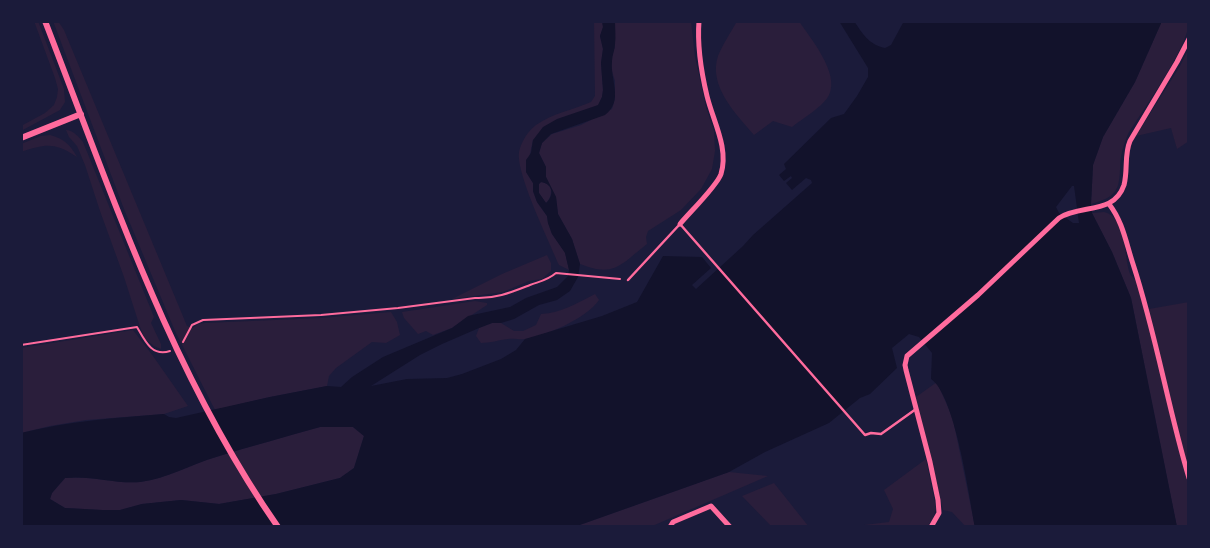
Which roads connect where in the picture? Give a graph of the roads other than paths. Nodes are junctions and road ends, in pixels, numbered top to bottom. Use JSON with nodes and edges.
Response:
{"nodes":[{"id":1,"x":45,"y":21,"type":"edge"},
{"id":2,"x":699,"y":21,"type":"edge"},
{"id":3,"x":1189,"y":39,"type":"edge"},
{"id":4,"x":81,"y":114,"type":"junction"},
{"id":5,"x":21,"y":138,"type":"edge"},
{"id":6,"x":1109,"y":204,"type":"junction"},
{"id":7,"x":680,"y":224,"type":"junction"},
{"id":8,"x":628,"y":280,"type":"road end"},
{"id":9,"x":916,"y":409,"type":"junction"},
{"id":10,"x":1189,"y":478,"type":"edge"},
{"id":11,"x":278,"y":527,"type":"edge"},
{"id":12,"x":670,"y":527,"type":"edge"},
{"id":13,"x":730,"y":527,"type":"edge"},
{"id":14,"x":931,"y":527,"type":"edge"}],
"edges":[{"from":1,"to":4,"type":"street"},
{"from":2,"to":7,"type":"street"},
{"from":3,"to":6,"type":"street"},
{"from":4,"to":5,"type":"street"},
{"from":4,"to":11,"type":"street"},
{"from":6,"to":9,"type":"street"},
{"from":6,"to":10,"type":"street"},
{"from":7,"to":8,"type":"lane"},
{"from":7,"to":9,"type":"lane"},
{"from":9,"to":14,"type":"street"},
{"from":12,"to":13,"type":"street"}]}
